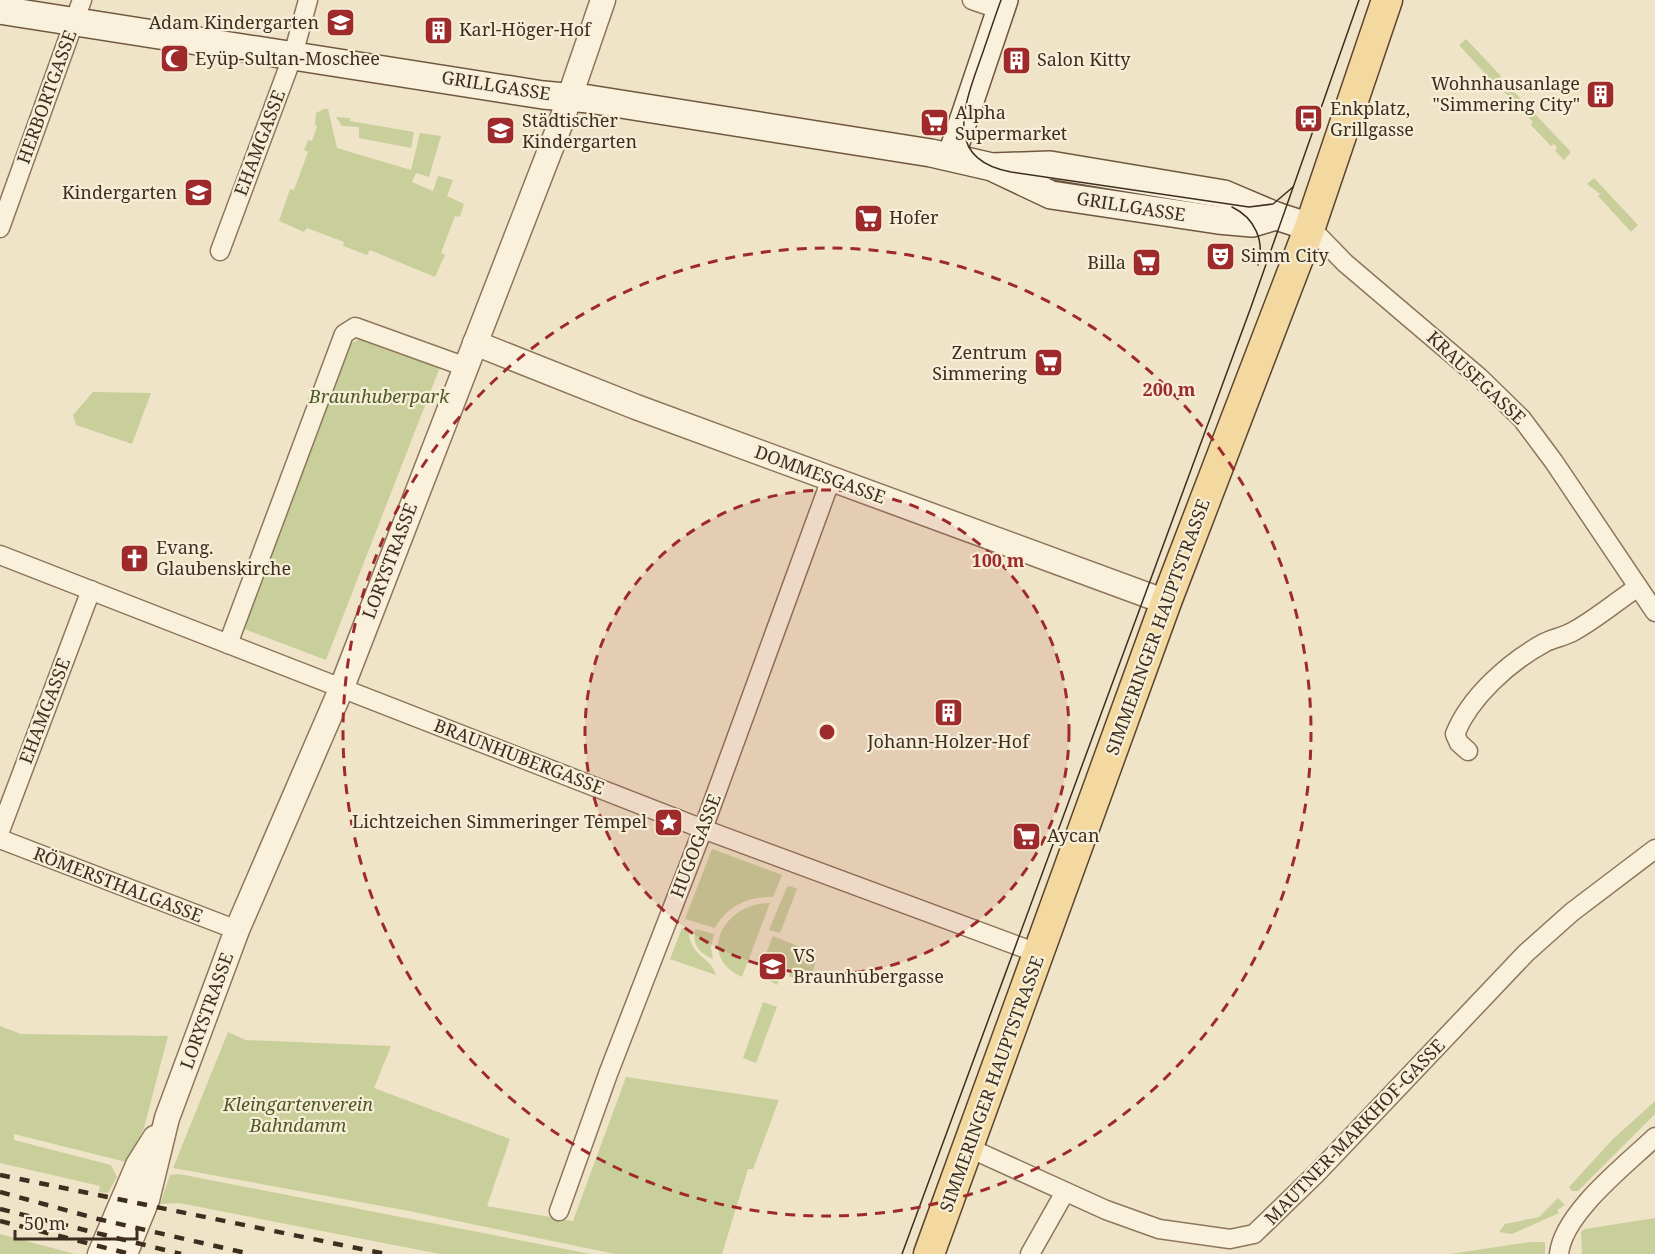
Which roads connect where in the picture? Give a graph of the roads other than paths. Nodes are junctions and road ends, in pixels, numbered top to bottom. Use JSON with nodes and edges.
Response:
{"nodes":[{"id":1,"x":308,"y":0,"type":"edge"},
{"id":2,"x":603,"y":0,"type":"edge"},
{"id":3,"x":972,"y":0,"type":"edge"},
{"id":4,"x":1387,"y":0,"type":"edge"},
{"id":5,"x":1002,"y":5,"type":"edge"},
{"id":6,"x":0,"y":10,"type":"edge"},
{"id":7,"x":78,"y":10,"type":"edge"},
{"id":8,"x":293,"y":55,"type":"junction"},
{"id":9,"x":570,"y":97,"type":"junction"},
{"id":10,"x":951,"y":157,"type":"junction"},
{"id":11,"x":1310,"y":227,"type":"junction"},
{"id":12,"x":0,"y":228,"type":"edge"},
{"id":13,"x":220,"y":251,"type":"dead end"},
{"id":14,"x":475,"y":343,"type":"junction"},
{"id":15,"x":466,"y":367,"type":"junction"},
{"id":16,"x":831,"y":479,"type":"junction"},
{"id":17,"x":0,"y":555,"type":"edge"},
{"id":18,"x":1638,"y":586,"type":"junction"},
{"id":19,"x":91,"y":590,"type":"junction"},
{"id":20,"x":1166,"y":602,"type":"junction"},
{"id":21,"x":1655,"y":612,"type":"edge"},
{"id":22,"x":228,"y":644,"type":"junction"},
{"id":23,"x":342,"y":687,"type":"junction"},
{"id":24,"x":1468,"y":751,"type":"dead end"},
{"id":25,"x":703,"y":829,"type":"junction"},
{"id":26,"x":0,"y":831,"type":"edge"},
{"id":27,"x":0,"y":839,"type":"edge"},
{"id":28,"x":1655,"y":849,"type":"edge"},
{"id":29,"x":237,"y":930,"type":"junction"},
{"id":30,"x":1040,"y":954,"type":"junction"},
{"id":31,"x":167,"y":1118,"type":"junction"},
{"id":32,"x":1655,"y":1137,"type":"edge"},
{"id":33,"x":967,"y":1147,"type":"junction"},
{"id":34,"x":1065,"y":1192,"type":"junction"},
{"id":35,"x":559,"y":1211,"type":"dead end"},
{"id":36,"x":100,"y":1254,"type":"edge"},
{"id":37,"x":125,"y":1254,"type":"edge"},
{"id":38,"x":929,"y":1254,"type":"edge"},
{"id":39,"x":1029,"y":1254,"type":"edge"},
{"id":40,"x":1558,"y":1254,"type":"edge"}],
"edges":[{"from":1,"to":8,"type":"street","name":"EHAMGASSE"},
{"from":2,"to":9,"type":"street","name":"LORYSTRASSE"},
{"from":3,"to":5,"type":"street"},
{"from":4,"to":11,"type":"main road","name":"SIMMERINGER HAUPTSTRASSE"},
{"from":5,"to":10,"type":"main road"},
{"from":6,"to":7,"type":"main road","name":"GRILLGASSE"},
{"from":7,"to":8,"type":"main road","name":"GRILLGASSE"},
{"from":7,"to":12,"type":"street","name":"HERBORTGASSE"},
{"from":8,"to":9,"type":"main road","name":"GRILLGASSE"},
{"from":8,"to":13,"type":"street","name":"EHAMGASSE"},
{"from":9,"to":10,"type":"main road","name":"GRILLGASSE"},
{"from":9,"to":14,"type":"street","name":"LORYSTRASSE"},
{"from":10,"to":11,"type":"main road","name":"GRILLGASSE"},
{"from":11,"to":18,"type":"street","name":"KRAUSEGASSE"},
{"from":11,"to":20,"type":"main road","name":"SIMMERINGER HAUPTSTRASSE"},
{"from":14,"to":15,"type":"street","name":"LORYSTRASSE"},
{"from":14,"to":16,"type":"street","name":"DOMMESGASSE"},
{"from":15,"to":22,"type":"street"},
{"from":15,"to":23,"type":"street","name":"LORYSTRASSE"},
{"from":16,"to":20,"type":"street","name":"DOMMESGASSE"},
{"from":16,"to":25,"type":"street","name":"HUGOGASSE"},
{"from":17,"to":19,"type":"street","name":"BRAUNHUBERGASSE"},
{"from":18,"to":21,"type":"street","name":"KRAUSEGASSE"},
{"from":18,"to":24,"type":"street"},
{"from":19,"to":22,"type":"street","name":"BRAUNHUBERGASSE"},
{"from":19,"to":26,"type":"street","name":"EHAMGASSE"},
{"from":20,"to":30,"type":"main road","name":"SIMMERINGER HAUPTSTRASSE"},
{"from":22,"to":23,"type":"street","name":"BRAUNHUBERGASSE"},
{"from":23,"to":25,"type":"street","name":"BRAUNHUBERGASSE"},
{"from":23,"to":29,"type":"street","name":"LORYSTRASSE"},
{"from":25,"to":30,"type":"street","name":"BRAUNHUBERGASSE"},
{"from":25,"to":35,"type":"street","name":"HUGOGASSE"},
{"from":27,"to":29,"type":"street","name":"RÖMERSTHALGASSE"},
{"from":28,"to":34,"type":"street","name":"MAUTNER-MARKHOF-GASSE"},
{"from":29,"to":31,"type":"street","name":"LORYSTRASSE"},
{"from":30,"to":33,"type":"main road","name":"SIMMERINGER HAUPTSTRASSE"},
{"from":31,"to":36,"type":"street","name":"LORYSTRASSE"},
{"from":31,"to":37,"type":"street","name":"LORYSTRASSE"},
{"from":32,"to":40,"type":"street"},
{"from":33,"to":34,"type":"street","name":"MAUTNER-MARKHOF-GASSE"},
{"from":33,"to":38,"type":"main road","name":"SIMMERINGER HAUPTSTRASSE"},
{"from":34,"to":39,"type":"street"}]}
